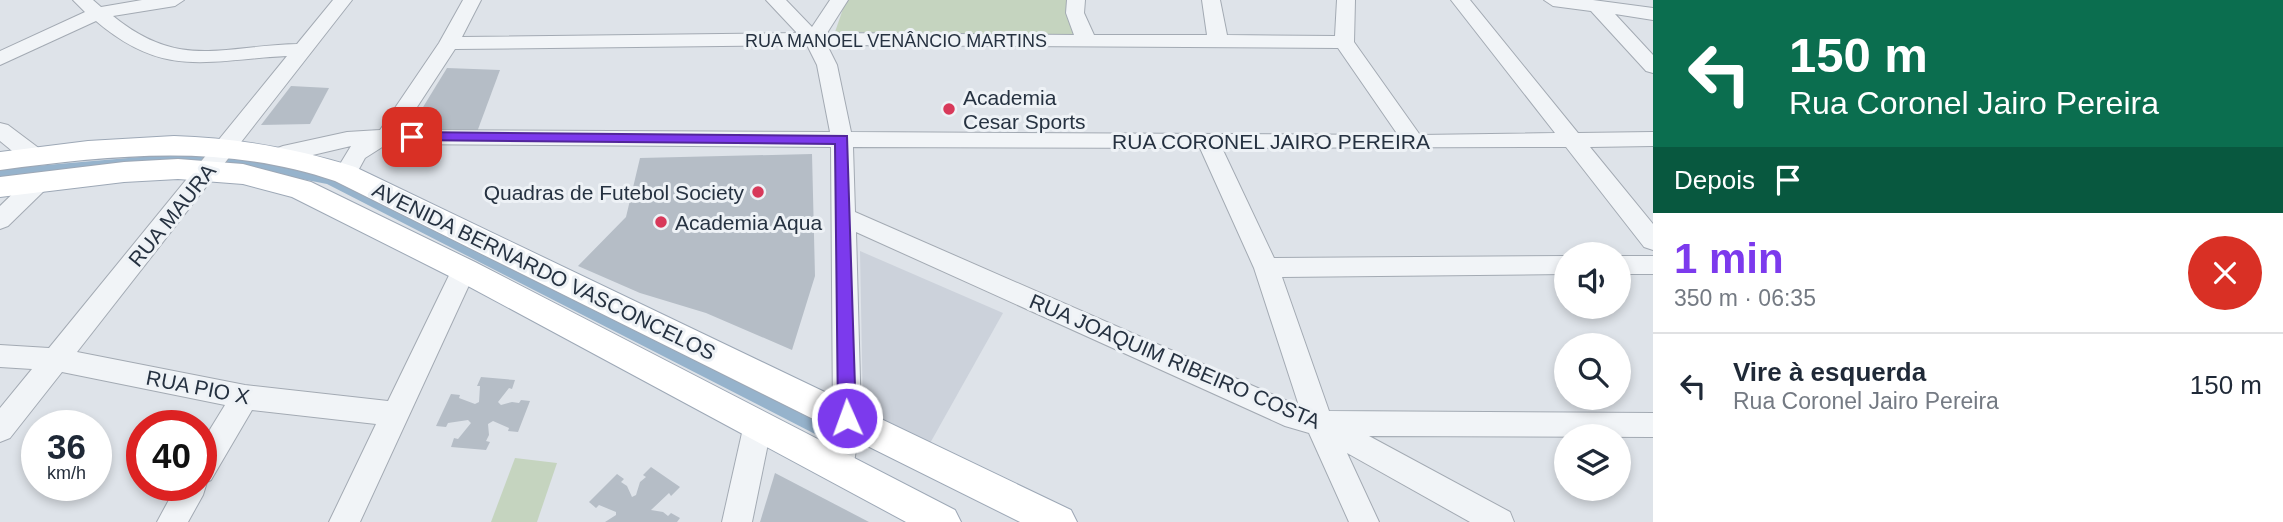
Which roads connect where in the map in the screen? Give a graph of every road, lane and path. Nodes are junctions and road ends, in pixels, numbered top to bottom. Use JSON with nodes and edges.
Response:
{"nodes":[{"id":1,"x":82,"y":0,"type":"edge"},
{"id":2,"x":175,"y":0,"type":"edge"},
{"id":3,"x":343,"y":0,"type":"edge"},
{"id":4,"x":472,"y":0,"type":"edge"},
{"id":5,"x":775,"y":0,"type":"edge"},
{"id":6,"x":839,"y":0,"type":"edge"},
{"id":7,"x":1076,"y":0,"type":"edge"},
{"id":8,"x":1211,"y":0,"type":"edge"},
{"id":9,"x":1346,"y":0,"type":"edge"},
{"id":10,"x":1460,"y":0,"type":"edge"},
{"id":11,"x":1553,"y":0,"type":"edge"},
{"id":12,"x":1630,"y":0,"type":"edge"},
{"id":13,"x":1653,"y":3,"type":"edge"},
{"id":14,"x":1597,"y":6,"type":"junction"},
{"id":15,"x":98,"y":13,"type":"junction"},
{"id":16,"x":1653,"y":14,"type":"edge"},
{"id":17,"x":814,"y":39,"type":"junction"},
{"id":18,"x":1217,"y":41,"type":"junction"},
{"id":19,"x":1087,"y":42,"type":"junction"},
{"id":20,"x":1344,"y":42,"type":"junction"},
{"id":21,"x":449,"y":43,"type":"junction"},
{"id":22,"x":302,"y":50,"type":"junction"},
{"id":23,"x":0,"y":60,"type":"edge"},
{"id":24,"x":1653,"y":67,"type":"edge"},
{"id":25,"x":0,"y":130,"type":"edge"},
{"id":26,"x":386,"y":137,"type":"junction"},
{"id":27,"x":842,"y":139,"type":"junction"},
{"id":28,"x":1653,"y":139,"type":"edge"},
{"id":29,"x":1207,"y":140,"type":"junction"},
{"id":30,"x":1570,"y":140,"type":"junction"},
{"id":31,"x":1414,"y":142,"type":"junction"},
{"id":32,"x":283,"y":154,"type":"junction"},
{"id":33,"x":218,"y":158,"type":"junction"},
{"id":34,"x":1,"y":167,"type":"edge"},
{"id":35,"x":38,"y":169,"type":"junction"},
{"id":36,"x":345,"y":174,"type":"junction"},
{"id":37,"x":843,"y":216,"type":"junction"},
{"id":38,"x":0,"y":220,"type":"edge"},
{"id":39,"x":1653,"y":242,"type":"edge"},
{"id":40,"x":1554,"y":265,"type":"edge"},
{"id":41,"x":1631,"y":265,"type":"edge"},
{"id":42,"x":1653,"y":265,"type":"edge"},
{"id":43,"x":1266,"y":268,"type":"junction"},
{"id":44,"x":464,"y":270,"type":"junction"},
{"id":45,"x":0,"y":356,"type":"edge"},
{"id":46,"x":54,"y":359,"type":"junction"},
{"id":47,"x":245,"y":397,"type":"junction"},
{"id":48,"x":396,"y":414,"type":"junction"},
{"id":49,"x":847,"y":418,"type":"junction"},
{"id":50,"x":1319,"y":423,"type":"junction"},
{"id":51,"x":758,"y":424,"type":"junction"},
{"id":52,"x":1653,"y":425,"type":"edge"},
{"id":53,"x":0,"y":429,"type":"edge"},
{"id":54,"x":217,"y":444,"type":"edge"},
{"id":55,"x":838,"y":469,"type":"junction"},
{"id":56,"x":184,"y":501,"type":"edge"},
{"id":57,"x":172,"y":522,"type":"edge"},
{"id":58,"x":344,"y":522,"type":"edge"},
{"id":59,"x":737,"y":522,"type":"edge"},
{"id":60,"x":942,"y":522,"type":"edge"},
{"id":61,"x":1058,"y":522,"type":"edge"},
{"id":62,"x":1364,"y":522,"type":"edge"},
{"id":63,"x":1499,"y":522,"type":"edge"}],
"edges":[{"from":1,"to":15,"type":"street"},
{"from":2,"to":15,"type":"street"},
{"from":3,"to":22,"type":"street","name":"RUA MAURA"},
{"from":4,"to":21,"type":"street"},
{"from":5,"to":17,"type":"street"},
{"from":6,"to":17,"type":"street"},
{"from":7,"to":19,"type":"street"},
{"from":8,"to":18,"type":"street"},
{"from":9,"to":20,"type":"street"},
{"from":10,"to":30,"type":"street"},
{"from":11,"to":14,"type":"street"},
{"from":12,"to":13,"type":"street"},
{"from":14,"to":16,"type":"street"},
{"from":14,"to":24,"type":"street"},
{"from":15,"to":22,"type":"street"},
{"from":15,"to":23,"type":"street"},
{"from":17,"to":19,"type":"street","name":"RUA MANOEL VENÂNCIO MARTINS"},
{"from":17,"to":21,"type":"street","name":"RUA MANOEL VENÂNCIO MARTINS"},
{"from":17,"to":27,"type":"street"},
{"from":18,"to":19,"type":"street","name":"RUA MANOEL VENÂNCIO MARTINS"},
{"from":18,"to":20,"type":"street","name":"RUA MANOEL VENÂNCIO MARTINS"},
{"from":20,"to":31,"type":"street"},
{"from":21,"to":26,"type":"street"},
{"from":22,"to":33,"type":"street","name":"RUA MAURA"},
{"from":25,"to":35,"type":"street"},
{"from":26,"to":27,"type":"street","name":"RUA CORONEL JAIRO PEREIRA"},
{"from":26,"to":32,"type":"street","name":"RUA CORONEL JAIRO PEREIRA"},
{"from":26,"to":36,"type":"street","name":"RUA CORONEL JAIRO PEREIRA"},
{"from":27,"to":29,"type":"street","name":"RUA CORONEL JAIRO PEREIRA"},
{"from":27,"to":37,"type":"street"},
{"from":28,"to":30,"type":"street","name":"RUA CORONEL JAIRO PEREIRA"},
{"from":29,"to":31,"type":"street","name":"RUA CORONEL JAIRO PEREIRA"},
{"from":29,"to":43,"type":"street"},
{"from":30,"to":31,"type":"street","name":"RUA CORONEL JAIRO PEREIRA"},
{"from":30,"to":39,"type":"street"},
{"from":32,"to":33,"type":"main road","name":"AVENIDA BERNARDO VASCONCELOS"},
{"from":32,"to":36,"type":"main road","name":"AVENIDA BERNARDO VASCONCELOS"},
{"from":33,"to":35,"type":"main road","name":"AVENIDA BERNARDO VASCONCELOS"},
{"from":33,"to":44,"type":"main road","name":"AVENIDA BERNARDO VASCONCELOS"},
{"from":33,"to":46,"type":"street","name":"RUA MAURA"},
{"from":34,"to":35,"type":"main road","name":"AVENIDA BERNARDO VASCONCELOS"},
{"from":35,"to":38,"type":"street"},
{"from":36,"to":49,"type":"main road","name":"AVENIDA BERNARDO VASCONCELOS"},
{"from":37,"to":49,"type":"street"},
{"from":37,"to":50,"type":"street","name":"RUA JOAQUIM RIBEIRO COSTA"},
{"from":40,"to":43,"type":"street"},
{"from":41,"to":42,"type":"street"},
{"from":43,"to":50,"type":"street"},
{"from":44,"to":48,"type":"street"},
{"from":44,"to":51,"type":"main road","name":"AVENIDA BERNARDO VASCONCELOS"},
{"from":45,"to":46,"type":"street","name":"RUA PIO X"},
{"from":46,"to":47,"type":"street","name":"RUA PIO X"},
{"from":46,"to":53,"type":"street","name":"RUA MAURA"},
{"from":47,"to":48,"type":"street","name":"RUA PIO X"},
{"from":47,"to":54,"type":"street"},
{"from":48,"to":58,"type":"street"},
{"from":49,"to":55,"type":"street"},
{"from":49,"to":61,"type":"main road","name":"AVENIDA BERNARDO VASCONCELOS"},
{"from":50,"to":52,"type":"street"},
{"from":50,"to":62,"type":"street"},
{"from":50,"to":63,"type":"street","name":"RUA JOAQUIM RIBEIRO COSTA"},
{"from":51,"to":55,"type":"main road","name":"AVENIDA BERNARDO VASCONCELOS"},
{"from":51,"to":59,"type":"street"},
{"from":55,"to":60,"type":"main road","name":"AVENIDA BERNARDO VASCONCELOS"},
{"from":56,"to":57,"type":"street"}]}
